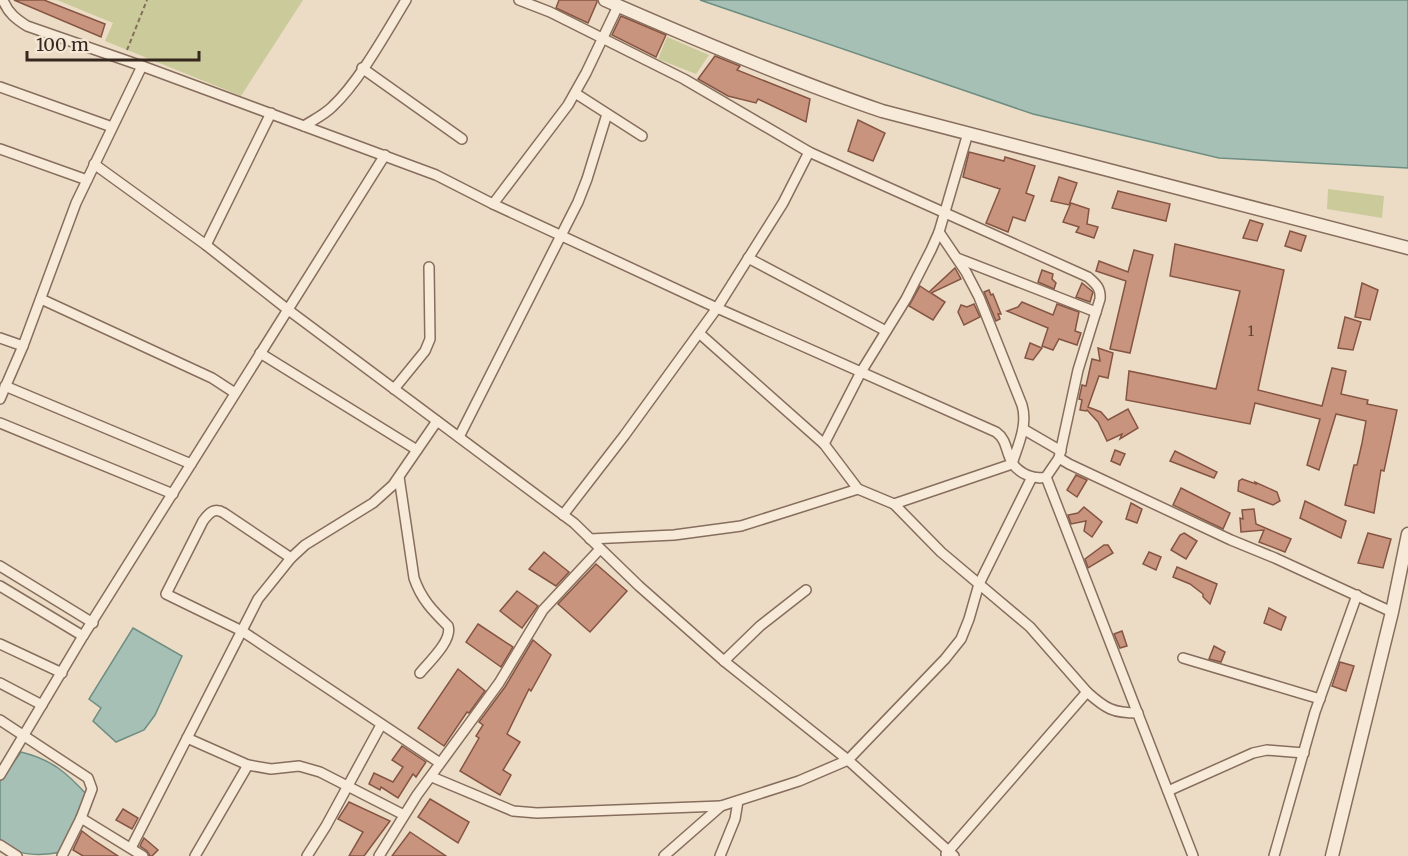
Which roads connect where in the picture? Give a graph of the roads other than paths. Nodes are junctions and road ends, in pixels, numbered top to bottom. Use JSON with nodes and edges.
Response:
{"nodes":[{"id":1,"x":3,"y":0,"type":"edge"},
{"id":2,"x":406,"y":0,"type":"edge"},
{"id":3,"x":519,"y":0,"type":"edge"},
{"id":4,"x":605,"y":0,"type":"edge"},
{"id":5,"x":618,"y":6,"type":"junction"},
{"id":6,"x":603,"y":37,"type":"junction"},
{"id":7,"x":142,"y":66,"type":"junction"},
{"id":8,"x":362,"y":68,"type":"junction"},
{"id":9,"x":0,"y":87,"type":"edge"},
{"id":10,"x":575,"y":93,"type":"junction"},
{"id":11,"x":271,"y":113,"type":"junction"},
{"id":12,"x":607,"y":114,"type":"junction"},
{"id":13,"x":304,"y":126,"type":"junction"},
{"id":14,"x":112,"y":127,"type":"junction"},
{"id":15,"x":968,"y":133,"type":"junction"},
{"id":16,"x":642,"y":136,"type":"dead end"},
{"id":17,"x":462,"y":138,"type":"dead end"},
{"id":18,"x":0,"y":149,"type":"edge"},
{"id":19,"x":809,"y":152,"type":"junction"},
{"id":20,"x":385,"y":155,"type":"junction"},
{"id":21,"x":94,"y":164,"type":"junction"},
{"id":22,"x":87,"y":180,"type":"junction"},
{"id":23,"x":493,"y":204,"type":"junction"},
{"id":24,"x":944,"y":213,"type":"junction"},
{"id":25,"x":939,"y":232,"type":"junction"},
{"id":26,"x":562,"y":235,"type":"junction"},
{"id":27,"x":206,"y":245,"type":"junction"},
{"id":28,"x":1408,"y":248,"type":"edge"},
{"id":29,"x":748,"y":258,"type":"junction"},
{"id":30,"x":957,"y":258,"type":"junction"},
{"id":31,"x":429,"y":267,"type":"dead end"},
{"id":32,"x":41,"y":299,"type":"junction"},
{"id":33,"x":717,"y":308,"type":"junction"},
{"id":34,"x":287,"y":309,"type":"junction"},
{"id":35,"x":1096,"y":312,"type":"junction"},
{"id":36,"x":886,"y":331,"type":"junction"},
{"id":37,"x":699,"y":333,"type":"junction"},
{"id":38,"x":0,"y":339,"type":"edge"},
{"id":39,"x":23,"y":346,"type":"junction"},
{"id":40,"x":260,"y":353,"type":"junction"},
{"id":41,"x":861,"y":372,"type":"junction"},
{"id":42,"x":6,"y":386,"type":"junction"},
{"id":43,"x":394,"y":389,"type":"junction"},
{"id":44,"x":235,"y":393,"type":"junction"},
{"id":45,"x":0,"y":399,"type":"edge"},
{"id":46,"x":437,"y":421,"type":"junction"},
{"id":47,"x":0,"y":423,"type":"edge"},
{"id":48,"x":1023,"y":429,"type":"junction"},
{"id":49,"x":459,"y":437,"type":"junction"},
{"id":50,"x":824,"y":444,"type":"junction"},
{"id":51,"x":417,"y":450,"type":"junction"},
{"id":52,"x":1060,"y":454,"type":"junction"},
{"id":53,"x":191,"y":464,"type":"junction"},
{"id":54,"x":1012,"y":464,"type":"junction"},
{"id":55,"x":399,"y":477,"type":"junction"},
{"id":56,"x":1032,"y":477,"type":"junction"},
{"id":57,"x":1046,"y":477,"type":"junction"},
{"id":58,"x":858,"y":489,"type":"junction"},
{"id":59,"x":173,"y":494,"type":"junction"},
{"id":60,"x":894,"y":504,"type":"junction"},
{"id":61,"x":563,"y":515,"type":"junction"},
{"id":62,"x":1408,"y":534,"type":"edge"},
{"id":63,"x":590,"y":539,"type":"junction"},
{"id":64,"x":600,"y":549,"type":"junction"},
{"id":65,"x":291,"y":558,"type":"junction"},
{"id":66,"x":0,"y":566,"type":"edge"},
{"id":67,"x":979,"y":584,"type":"junction"},
{"id":68,"x":0,"y":586,"type":"edge"},
{"id":69,"x":806,"y":590,"type":"dead end"},
{"id":70,"x":1357,"y":595,"type":"junction"},
{"id":71,"x":1392,"y":612,"type":"junction"},
{"id":72,"x":93,"y":623,"type":"junction"},
{"id":73,"x":242,"y":631,"type":"junction"},
{"id":74,"x":83,"y":636,"type":"junction"},
{"id":75,"x":0,"y":644,"type":"edge"},
{"id":76,"x":1183,"y":658,"type":"dead end"},
{"id":77,"x":724,"y":661,"type":"junction"},
{"id":78,"x":62,"y":673,"type":"junction"},
{"id":79,"x":420,"y":674,"type":"dead end"},
{"id":80,"x":0,"y":683,"type":"edge"},
{"id":81,"x":1087,"y":692,"type":"junction"},
{"id":82,"x":1320,"y":699,"type":"junction"},
{"id":83,"x":42,"y":705,"type":"junction"},
{"id":84,"x":1138,"y":713,"type":"junction"},
{"id":85,"x":0,"y":720,"type":"edge"},
{"id":86,"x":381,"y":725,"type":"junction"},
{"id":87,"x":24,"y":735,"type":"junction"},
{"id":88,"x":187,"y":738,"type":"junction"},
{"id":89,"x":1304,"y":753,"type":"junction"},
{"id":90,"x":848,"y":760,"type":"junction"},
{"id":91,"x":440,"y":763,"type":"junction"},
{"id":92,"x":248,"y":765,"type":"junction"},
{"id":93,"x":0,"y":775,"type":"edge"},
{"id":94,"x":432,"y":777,"type":"junction"},
{"id":95,"x":348,"y":786,"type":"junction"},
{"id":96,"x":1168,"y":791,"type":"junction"},
{"id":97,"x":738,"y":801,"type":"junction"},
{"id":98,"x":721,"y":806,"type":"junction"},
{"id":99,"x":405,"y":815,"type":"junction"},
{"id":100,"x":81,"y":818,"type":"junction"},
{"id":101,"x":0,"y":846,"type":"edge"},
{"id":102,"x":131,"y":848,"type":"junction"},
{"id":103,"x":949,"y":854,"type":"edge"},
{"id":104,"x":17,"y":856,"type":"edge"},
{"id":105,"x":62,"y":856,"type":"edge"},
{"id":106,"x":142,"y":856,"type":"edge"},
{"id":107,"x":195,"y":856,"type":"edge"},
{"id":108,"x":307,"y":856,"type":"edge"},
{"id":109,"x":379,"y":856,"type":"edge"},
{"id":110,"x":663,"y":856,"type":"edge"},
{"id":111,"x":720,"y":856,"type":"edge"},
{"id":112,"x":1193,"y":856,"type":"edge"},
{"id":113,"x":1274,"y":856,"type":"edge"},
{"id":114,"x":1332,"y":856,"type":"edge"}],
"edges":[{"from":1,"to":7,"type":"street"},
{"from":2,"to":8,"type":"street"},
{"from":3,"to":6,"type":"street"},
{"from":4,"to":5,"type":"street"},
{"from":5,"to":6,"type":"street"},
{"from":5,"to":15,"type":"street"},
{"from":6,"to":10,"type":"street"},
{"from":6,"to":19,"type":"street"},
{"from":7,"to":11,"type":"street"},
{"from":7,"to":14,"type":"street"},
{"from":8,"to":13,"type":"street"},
{"from":8,"to":17,"type":"street"},
{"from":9,"to":14,"type":"street"},
{"from":10,"to":12,"type":"street"},
{"from":10,"to":23,"type":"street"},
{"from":11,"to":13,"type":"street"},
{"from":11,"to":27,"type":"street"},
{"from":12,"to":16,"type":"street"},
{"from":12,"to":26,"type":"street"},
{"from":13,"to":20,"type":"street"},
{"from":14,"to":21,"type":"street"},
{"from":15,"to":24,"type":"street"},
{"from":15,"to":28,"type":"street"},
{"from":18,"to":22,"type":"street"},
{"from":19,"to":24,"type":"street"},
{"from":19,"to":29,"type":"street"},
{"from":20,"to":23,"type":"street"},
{"from":20,"to":34,"type":"street"},
{"from":21,"to":22,"type":"street"},
{"from":21,"to":27,"type":"street"},
{"from":22,"to":32,"type":"street"},
{"from":23,"to":26,"type":"street"},
{"from":24,"to":25,"type":"street"},
{"from":24,"to":35,"type":"street"},
{"from":25,"to":30,"type":"street"},
{"from":25,"to":36,"type":"street"},
{"from":26,"to":33,"type":"street"},
{"from":26,"to":49,"type":"street"},
{"from":27,"to":34,"type":"street"},
{"from":29,"to":33,"type":"street"},
{"from":29,"to":36,"type":"street"},
{"from":30,"to":35,"type":"street"},
{"from":30,"to":48,"type":"street"},
{"from":31,"to":43,"type":"street"},
{"from":32,"to":39,"type":"street"},
{"from":32,"to":44,"type":"street"},
{"from":33,"to":37,"type":"street"},
{"from":33,"to":41,"type":"street"},
{"from":34,"to":40,"type":"street"},
{"from":34,"to":43,"type":"street"},
{"from":35,"to":52,"type":"street"},
{"from":36,"to":41,"type":"street"},
{"from":37,"to":50,"type":"street"},
{"from":37,"to":61,"type":"street"},
{"from":38,"to":39,"type":"street"},
{"from":39,"to":42,"type":"street"},
{"from":40,"to":44,"type":"street"},
{"from":40,"to":51,"type":"street"},
{"from":41,"to":50,"type":"street"},
{"from":41,"to":54,"type":"street"},
{"from":42,"to":45,"type":"street"},
{"from":42,"to":53,"type":"street"},
{"from":43,"to":46,"type":"street"},
{"from":44,"to":53,"type":"street"},
{"from":46,"to":49,"type":"street"},
{"from":46,"to":51,"type":"street"},
{"from":47,"to":59,"type":"street"},
{"from":48,"to":52,"type":"street"},
{"from":48,"to":54,"type":"street"},
{"from":49,"to":61,"type":"street"},
{"from":50,"to":58,"type":"street"},
{"from":51,"to":55,"type":"street"},
{"from":52,"to":57,"type":"street"},
{"from":52,"to":70,"type":"street"},
{"from":53,"to":59,"type":"street"},
{"from":54,"to":56,"type":"street"},
{"from":54,"to":60,"type":"street"},
{"from":55,"to":65,"type":"street"},
{"from":55,"to":79,"type":"street"},
{"from":56,"to":57,"type":"street"},
{"from":56,"to":67,"type":"street"},
{"from":57,"to":84,"type":"street"},
{"from":58,"to":60,"type":"street"},
{"from":58,"to":63,"type":"street"},
{"from":59,"to":72,"type":"street"},
{"from":60,"to":67,"type":"street"},
{"from":61,"to":63,"type":"street"},
{"from":62,"to":71,"type":"street"},
{"from":63,"to":64,"type":"street"},
{"from":64,"to":77,"type":"street"},
{"from":64,"to":91,"type":"street"},
{"from":65,"to":73,"type":"street"},
{"from":65,"to":73,"type":"street"},
{"from":66,"to":72,"type":"street"},
{"from":67,"to":81,"type":"street"},
{"from":67,"to":90,"type":"street"},
{"from":68,"to":74,"type":"street"},
{"from":69,"to":77,"type":"street"},
{"from":70,"to":71,"type":"street"},
{"from":70,"to":82,"type":"street"},
{"from":71,"to":114,"type":"street"},
{"from":72,"to":74,"type":"street"},
{"from":73,"to":86,"type":"street"},
{"from":73,"to":88,"type":"street"},
{"from":74,"to":78,"type":"street"},
{"from":75,"to":78,"type":"street"},
{"from":76,"to":82,"type":"street"},
{"from":77,"to":90,"type":"street"},
{"from":78,"to":83,"type":"street"},
{"from":80,"to":83,"type":"street"},
{"from":81,"to":84,"type":"street"},
{"from":81,"to":103,"type":"street"},
{"from":82,"to":89,"type":"street"},
{"from":83,"to":87,"type":"street"},
{"from":84,"to":96,"type":"street"},
{"from":85,"to":87,"type":"street"},
{"from":86,"to":91,"type":"street"},
{"from":86,"to":95,"type":"street"},
{"from":87,"to":93,"type":"street"},
{"from":87,"to":100,"type":"street"},
{"from":88,"to":92,"type":"street"},
{"from":88,"to":102,"type":"street"},
{"from":89,"to":96,"type":"street"},
{"from":89,"to":113,"type":"street"},
{"from":90,"to":97,"type":"street"},
{"from":90,"to":103,"type":"street"},
{"from":91,"to":94,"type":"street"},
{"from":92,"to":95,"type":"street"},
{"from":92,"to":107,"type":"street"},
{"from":94,"to":98,"type":"street"},
{"from":94,"to":99,"type":"street"},
{"from":95,"to":99,"type":"street"},
{"from":95,"to":108,"type":"street"},
{"from":96,"to":112,"type":"street"},
{"from":97,"to":98,"type":"street"},
{"from":97,"to":111,"type":"street"},
{"from":98,"to":110,"type":"street"},
{"from":99,"to":109,"type":"street"},
{"from":100,"to":102,"type":"street"},
{"from":100,"to":105,"type":"street"},
{"from":101,"to":104,"type":"street"},
{"from":102,"to":106,"type":"street"}]}
